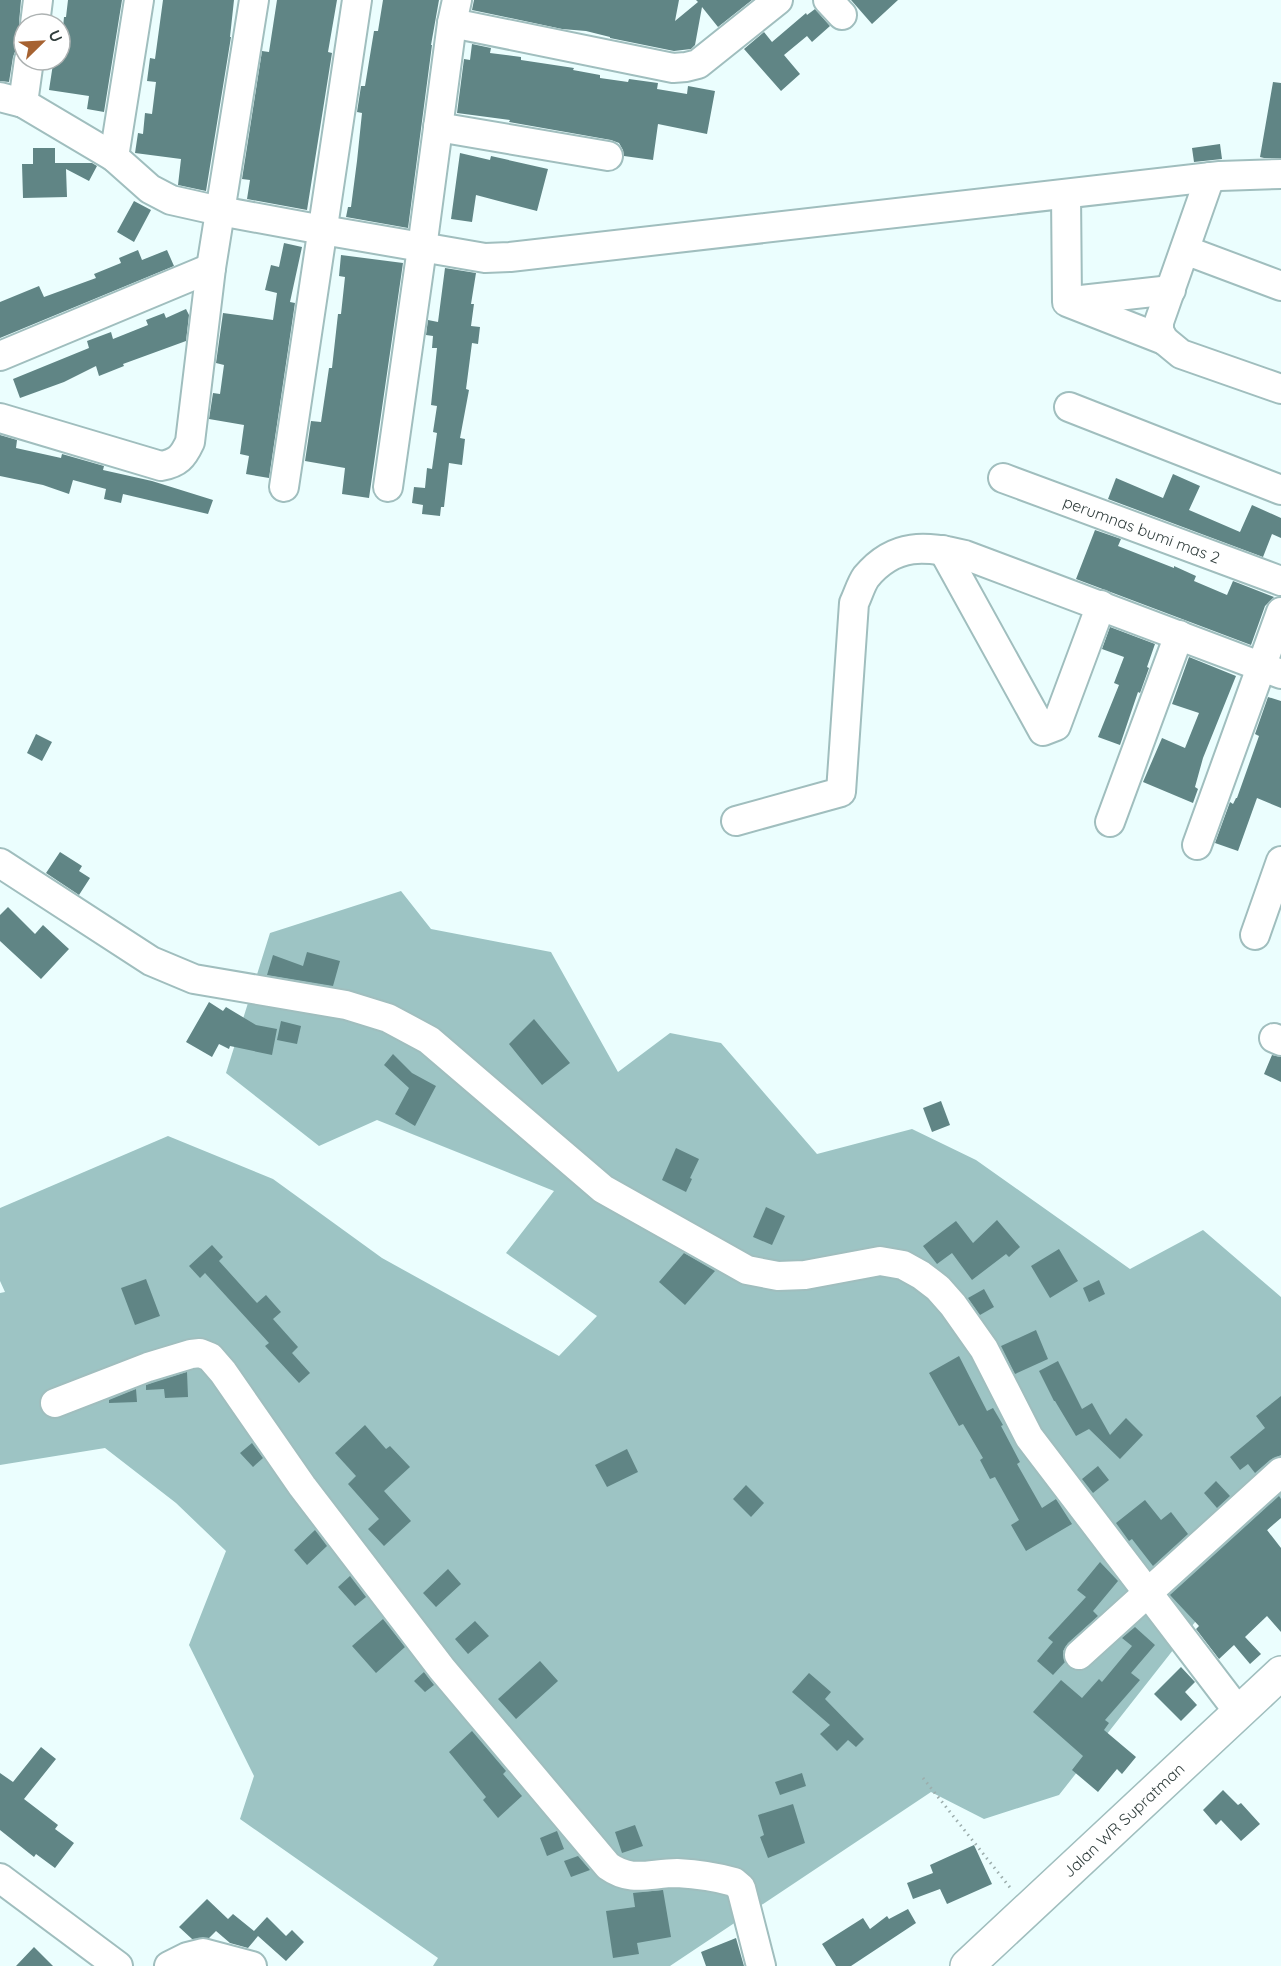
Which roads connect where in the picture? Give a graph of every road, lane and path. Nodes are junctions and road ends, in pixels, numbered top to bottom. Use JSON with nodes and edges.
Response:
{"nodes":[{"id":1,"x":139,"y":0,"type":"edge"},
{"id":2,"x":254,"y":0,"type":"edge"},
{"id":3,"x":357,"y":0,"type":"edge"},
{"id":4,"x":778,"y":0,"type":"edge"},
{"id":5,"x":454,"y":12,"type":"edge"},
{"id":6,"x":24,"y":72,"type":"edge"},
{"id":7,"x":11,"y":100,"type":"edge"},
{"id":8,"x":438,"y":127,"type":"junction"},
{"id":9,"x":608,"y":156,"type":"dead end"},
{"id":10,"x":114,"y":157,"type":"junction"},
{"id":11,"x":1281,"y":174,"type":"edge"},
{"id":12,"x":1210,"y":177,"type":"junction"},
{"id":13,"x":1066,"y":194,"type":"junction"},
{"id":14,"x":220,"y":211,"type":"junction"},
{"id":15,"x":323,"y":231,"type":"junction"},
{"id":16,"x":422,"y":248,"type":"junction"},
{"id":17,"x":1185,"y":250,"type":"junction"},
{"id":18,"x":211,"y":267,"type":"junction"},
{"id":19,"x":1281,"y":286,"type":"edge"},
{"id":20,"x":1171,"y":290,"type":"junction"},
{"id":21,"x":1067,"y":302,"type":"junction"},
{"id":22,"x":1164,"y":340,"type":"junction"},
{"id":23,"x":0,"y":356,"type":"edge"},
{"id":24,"x":1281,"y":389,"type":"edge"},
{"id":25,"x":1069,"y":407,"type":"dead end"},
{"id":26,"x":0,"y":418,"type":"edge"},
{"id":27,"x":1003,"y":478,"type":"dead end"},
{"id":28,"x":284,"y":487,"type":"dead end"},
{"id":29,"x":388,"y":487,"type":"dead end"},
{"id":30,"x":1281,"y":490,"type":"edge"},
{"id":31,"x":942,"y":550,"type":"junction"},
{"id":32,"x":1281,"y":581,"type":"edge"},
{"id":33,"x":1101,"y":605,"type":"junction"},
{"id":34,"x":1281,"y":612,"type":"edge"},
{"id":35,"x":1179,"y":635,"type":"junction"},
{"id":36,"x":1271,"y":671,"type":"edge"},
{"id":37,"x":736,"y":821,"type":"dead end"},
{"id":38,"x":1110,"y":822,"type":"dead end"},
{"id":39,"x":1197,"y":845,"type":"dead end"},
{"id":40,"x":1281,"y":861,"type":"edge"},
{"id":41,"x":0,"y":863,"type":"edge"},
{"id":42,"x":1255,"y":935,"type":"dead end"},
{"id":43,"x":55,"y":1402,"type":"dead end"},
{"id":44,"x":1281,"y":1472,"type":"edge"},
{"id":45,"x":1146,"y":1592,"type":"junction"},
{"id":46,"x":1079,"y":1655,"type":"dead end"},
{"id":47,"x":1281,"y":1673,"type":"edge"},
{"id":48,"x":1238,"y":1711,"type":"junction"},
{"id":49,"x":922,"y":1778,"type":"dead end"},
{"id":50,"x":0,"y":1878,"type":"edge"},
{"id":51,"x":1028,"y":1910,"type":"junction"},
{"id":52,"x":112,"y":1964,"type":"edge"},
{"id":53,"x":170,"y":1966,"type":"edge"},
{"id":54,"x":252,"y":1966,"type":"edge"},
{"id":55,"x":761,"y":1966,"type":"edge"},
{"id":56,"x":967,"y":1966,"type":"edge"}],
"edges":[{"from":1,"to":10,"type":"street"},
{"from":2,"to":14,"type":"street"},
{"from":3,"to":15,"type":"street"},
{"from":4,"to":5,"type":"street"},
{"from":5,"to":8,"type":"street"},
{"from":6,"to":7,"type":"street"},
{"from":7,"to":10,"type":"street"},
{"from":8,"to":9,"type":"street"},
{"from":8,"to":16,"type":"street"},
{"from":10,"to":14,"type":"street"},
{"from":11,"to":12,"type":"street"},
{"from":12,"to":13,"type":"street"},
{"from":12,"to":17,"type":"street"},
{"from":13,"to":16,"type":"street"},
{"from":13,"to":21,"type":"street"},
{"from":14,"to":15,"type":"street"},
{"from":14,"to":18,"type":"street"},
{"from":15,"to":16,"type":"street"},
{"from":15,"to":28,"type":"street"},
{"from":16,"to":29,"type":"street"},
{"from":17,"to":19,"type":"street"},
{"from":17,"to":20,"type":"street"},
{"from":18,"to":23,"type":"street"},
{"from":18,"to":26,"type":"street"},
{"from":20,"to":21,"type":"street"},
{"from":20,"to":22,"type":"street"},
{"from":21,"to":22,"type":"street"},
{"from":22,"to":24,"type":"street"},
{"from":25,"to":30,"type":"street"},
{"from":27,"to":32,"type":"street","name":"perumnas bumi mas 2"},
{"from":31,"to":33,"type":"street"},
{"from":31,"to":33,"type":"street"},
{"from":31,"to":37,"type":"street"},
{"from":33,"to":35,"type":"street"},
{"from":34,"to":36,"type":"street"},
{"from":35,"to":36,"type":"street"},
{"from":35,"to":38,"type":"street"},
{"from":36,"to":39,"type":"street"},
{"from":40,"to":42,"type":"street"},
{"from":41,"to":45,"type":"street"},
{"from":43,"to":55,"type":"street"},
{"from":44,"to":45,"type":"street"},
{"from":45,"to":46,"type":"street"},
{"from":45,"to":48,"type":"street"},
{"from":47,"to":48,"type":"highway","name":"Jalan WR Supratman"},
{"from":48,"to":51,"type":"highway","name":"Jalan WR Supratman"},
{"from":49,"to":51,"type":"path"},
{"from":50,"to":52,"type":"street"},
{"from":51,"to":56,"type":"highway","name":"Jalan WR Supratman"},
{"from":53,"to":54,"type":"street"}]}
